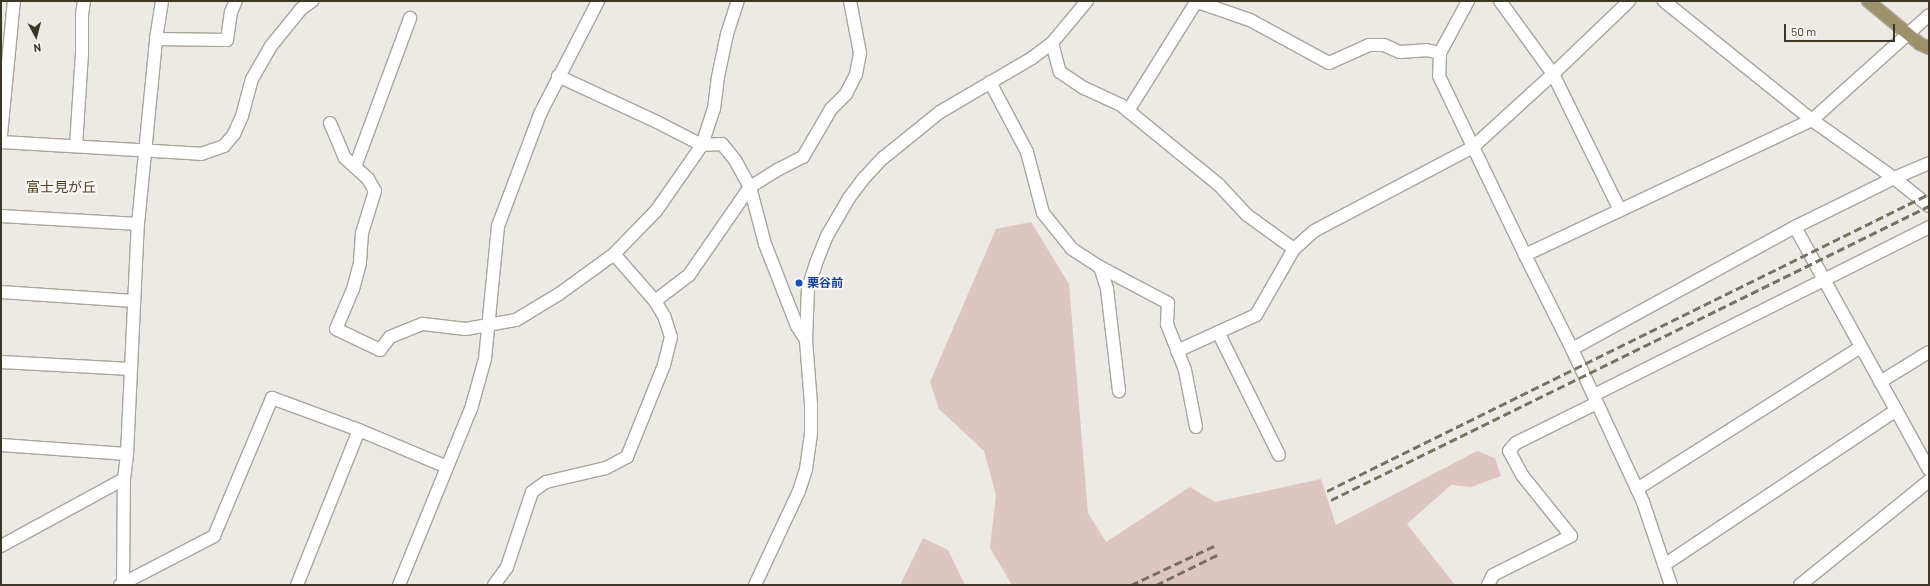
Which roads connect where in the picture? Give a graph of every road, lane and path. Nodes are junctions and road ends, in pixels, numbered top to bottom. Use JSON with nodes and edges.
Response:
{"nodes":[{"id":1,"x":14,"y":1,"type":"edge"},
{"id":2,"x":84,"y":1,"type":"edge"},
{"id":3,"x":162,"y":1,"type":"edge"},
{"id":4,"x":236,"y":1,"type":"edge"},
{"id":5,"x":312,"y":1,"type":"edge"},
{"id":6,"x":598,"y":1,"type":"edge"},
{"id":7,"x":738,"y":1,"type":"edge"},
{"id":8,"x":850,"y":1,"type":"edge"},
{"id":9,"x":1087,"y":1,"type":"edge"},
{"id":10,"x":1468,"y":1,"type":"edge"},
{"id":11,"x":1500,"y":1,"type":"edge"},
{"id":12,"x":1629,"y":1,"type":"edge"},
{"id":13,"x":1664,"y":1,"type":"edge"},
{"id":14,"x":1868,"y":1,"type":"edge"},
{"id":15,"x":1196,"y":2,"type":"edge"},
{"id":16,"x":1929,"y":15,"type":"edge"},
{"id":17,"x":410,"y":18,"type":"dead end"},
{"id":18,"x":1908,"y":34,"type":"junction"},
{"id":19,"x":156,"y":39,"type":"junction"},
{"id":20,"x":1052,"y":43,"type":"junction"},
{"id":21,"x":1924,"y":46,"type":"edge"},
{"id":22,"x":1440,"y":53,"type":"junction"},
{"id":23,"x":1929,"y":57,"type":"edge"},
{"id":24,"x":1553,"y":74,"type":"junction"},
{"id":25,"x":558,"y":76,"type":"junction"},
{"id":26,"x":990,"y":82,"type":"junction"},
{"id":27,"x":1128,"y":111,"type":"junction"},
{"id":28,"x":1812,"y":120,"type":"junction"},
{"id":29,"x":330,"y":123,"type":"dead end"},
{"id":30,"x":1,"y":135,"type":"edge"},
{"id":31,"x":1,"y":142,"type":"edge"},
{"id":32,"x":702,"y":145,"type":"junction"},
{"id":33,"x":76,"y":146,"type":"junction"},
{"id":34,"x":1473,"y":147,"type":"junction"},
{"id":35,"x":145,"y":150,"type":"junction"},
{"id":36,"x":1929,"y":163,"type":"edge"},
{"id":37,"x":355,"y":167,"type":"junction"},
{"id":38,"x":1894,"y":178,"type":"junction"},
{"id":39,"x":750,"y":187,"type":"junction"},
{"id":40,"x":1929,"y":206,"type":"edge"},
{"id":41,"x":1620,"y":210,"type":"junction"},
{"id":42,"x":1,"y":216,"type":"edge"},
{"id":43,"x":138,"y":224,"type":"junction"},
{"id":44,"x":1929,"y":227,"type":"edge"},
{"id":45,"x":1795,"y":228,"type":"junction"},
{"id":46,"x":1294,"y":249,"type":"junction"},
{"id":47,"x":614,"y":254,"type":"junction"},
{"id":48,"x":1525,"y":255,"type":"junction"},
{"id":49,"x":1100,"y":267,"type":"junction"},
{"id":50,"x":1824,"y":280,"type":"junction"},
{"id":51,"x":1,"y":292,"type":"edge"},
{"id":52,"x":134,"y":301,"type":"junction"},
{"id":53,"x":655,"y":301,"type":"junction"},
{"id":54,"x":488,"y":324,"type":"junction"},
{"id":55,"x":1218,"y":332,"type":"junction"},
{"id":56,"x":806,"y":340,"type":"junction"},
{"id":57,"x":1861,"y":347,"type":"junction"},
{"id":58,"x":1572,"y":349,"type":"junction"},
{"id":59,"x":1177,"y":351,"type":"junction"},
{"id":60,"x":1929,"y":352,"type":"edge"},
{"id":61,"x":1,"y":362,"type":"edge"},
{"id":62,"x":132,"y":369,"type":"junction"},
{"id":63,"x":1880,"y":382,"type":"junction"},
{"id":64,"x":1119,"y":391,"type":"dead end"},
{"id":65,"x":1595,"y":399,"type":"junction"},
{"id":66,"x":1896,"y":410,"type":"junction"},
{"id":67,"x":1196,"y":427,"type":"dead end"},
{"id":68,"x":359,"y":430,"type":"junction"},
{"id":69,"x":1,"y":445,"type":"edge"},
{"id":70,"x":127,"y":454,"type":"junction"},
{"id":71,"x":1279,"y":455,"type":"dead end"},
{"id":72,"x":447,"y":467,"type":"junction"},
{"id":73,"x":1929,"y":470,"type":"edge"},
{"id":74,"x":124,"y":479,"type":"junction"},
{"id":75,"x":1929,"y":481,"type":"edge"},
{"id":76,"x":1637,"y":489,"type":"junction"},
{"id":77,"x":1,"y":546,"type":"edge"},
{"id":78,"x":1664,"y":565,"type":"junction"},
{"id":79,"x":122,"y":585,"type":"edge"},
{"id":80,"x":297,"y":585,"type":"edge"},
{"id":81,"x":398,"y":585,"type":"edge"},
{"id":82,"x":494,"y":585,"type":"edge"},
{"id":83,"x":755,"y":585,"type":"edge"},
{"id":84,"x":1488,"y":585,"type":"edge"},
{"id":85,"x":1671,"y":585,"type":"edge"},
{"id":86,"x":1800,"y":585,"type":"edge"}],
"edges":[{"from":1,"to":30,"type":"street"},
{"from":2,"to":33,"type":"street"},
{"from":3,"to":19,"type":"street"},
{"from":4,"to":19,"type":"street"},
{"from":5,"to":35,"type":"street"},
{"from":6,"to":25,"type":"street"},
{"from":7,"to":32,"type":"street"},
{"from":8,"to":39,"type":"street"},
{"from":9,"to":20,"type":"street"},
{"from":10,"to":22,"type":"street"},
{"from":11,"to":24,"type":"street"},
{"from":12,"to":24,"type":"street"},
{"from":13,"to":28,"type":"street"},
{"from":14,"to":18,"type":"main road"},
{"from":15,"to":22,"type":"street"},
{"from":15,"to":27,"type":"street"},
{"from":16,"to":18,"type":"street"},
{"from":17,"to":37,"type":"street"},
{"from":18,"to":21,"type":"main road"},
{"from":18,"to":28,"type":"street"},
{"from":19,"to":35,"type":"street"},
{"from":20,"to":26,"type":"street"},
{"from":20,"to":27,"type":"street"},
{"from":21,"to":23,"type":"main road"},
{"from":22,"to":34,"type":"street"},
{"from":24,"to":34,"type":"street"},
{"from":24,"to":41,"type":"street"},
{"from":25,"to":32,"type":"street"},
{"from":25,"to":54,"type":"street"},
{"from":26,"to":49,"type":"street"},
{"from":26,"to":56,"type":"street"},
{"from":27,"to":46,"type":"street"},
{"from":28,"to":38,"type":"street"},
{"from":28,"to":41,"type":"street"},
{"from":29,"to":37,"type":"street"},
{"from":31,"to":33,"type":"street"},
{"from":32,"to":39,"type":"street"},
{"from":32,"to":47,"type":"street"},
{"from":33,"to":35,"type":"street"},
{"from":34,"to":46,"type":"street"},
{"from":34,"to":48,"type":"street"},
{"from":35,"to":43,"type":"street"},
{"from":36,"to":38,"type":"street"},
{"from":37,"to":54,"type":"street"},
{"from":38,"to":40,"type":"street"},
{"from":38,"to":45,"type":"street"},
{"from":39,"to":53,"type":"street"},
{"from":39,"to":56,"type":"street"},
{"from":41,"to":48,"type":"street"},
{"from":42,"to":43,"type":"street"},
{"from":43,"to":52,"type":"street"},
{"from":44,"to":50,"type":"street"},
{"from":45,"to":50,"type":"street"},
{"from":45,"to":58,"type":"street"},
{"from":46,"to":55,"type":"street"},
{"from":47,"to":53,"type":"street"},
{"from":47,"to":54,"type":"street"},
{"from":48,"to":58,"type":"street"},
{"from":49,"to":59,"type":"street"},
{"from":49,"to":64,"type":"street"},
{"from":50,"to":57,"type":"street"},
{"from":50,"to":65,"type":"street"},
{"from":51,"to":52,"type":"street"},
{"from":52,"to":62,"type":"street"},
{"from":53,"to":82,"type":"street"},
{"from":54,"to":72,"type":"street"},
{"from":55,"to":59,"type":"street"},
{"from":55,"to":71,"type":"street"},
{"from":56,"to":83,"type":"street"},
{"from":57,"to":63,"type":"street"},
{"from":57,"to":76,"type":"street"},
{"from":58,"to":65,"type":"street"},
{"from":59,"to":67,"type":"street"},
{"from":60,"to":63,"type":"street"},
{"from":61,"to":62,"type":"street"},
{"from":62,"to":70,"type":"street"},
{"from":63,"to":66,"type":"street"},
{"from":65,"to":76,"type":"street"},
{"from":65,"to":84,"type":"street"},
{"from":66,"to":73,"type":"street"},
{"from":66,"to":78,"type":"street"},
{"from":68,"to":72,"type":"street"},
{"from":68,"to":79,"type":"street"},
{"from":68,"to":80,"type":"street"},
{"from":69,"to":70,"type":"street"},
{"from":70,"to":74,"type":"street"},
{"from":72,"to":81,"type":"street"},
{"from":74,"to":77,"type":"street"},
{"from":74,"to":79,"type":"street"},
{"from":75,"to":86,"type":"street"},
{"from":76,"to":78,"type":"street"},
{"from":78,"to":85,"type":"street"}]}
